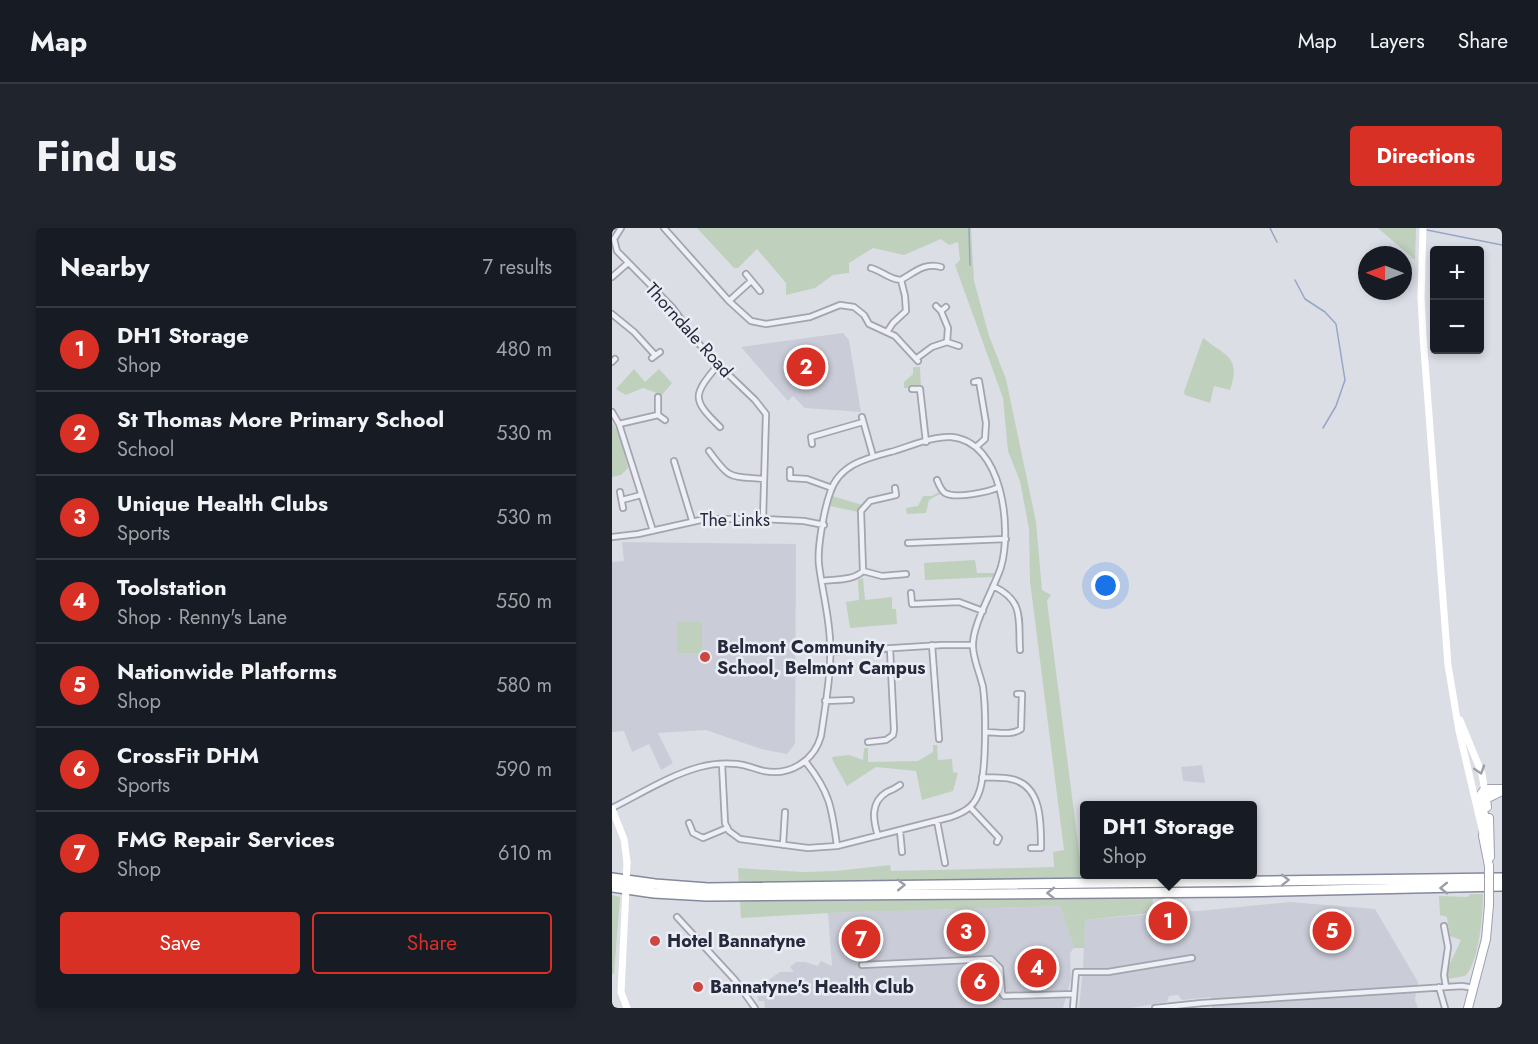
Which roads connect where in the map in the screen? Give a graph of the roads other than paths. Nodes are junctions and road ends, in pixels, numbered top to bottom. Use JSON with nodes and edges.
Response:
{"nodes":[{"id":1,"x":621,"y":228,"type":"edge"},
{"id":2,"x":664,"y":228,"type":"edge"},
{"id":3,"x":1423,"y":228,"type":"edge"},
{"id":4,"x":614,"y":234,"type":"edge"},
{"id":5,"x":628,"y":263,"type":"junction"},
{"id":6,"x":941,"y":267,"type":"dead end"},
{"id":7,"x":871,"y":268,"type":"dead end"},
{"id":8,"x":746,"y":274,"type":"dead end"},
{"id":9,"x":612,"y":277,"type":"edge"},
{"id":10,"x":901,"y":280,"type":"junction"},
{"id":11,"x":751,"y":281,"type":"junction"},
{"id":12,"x":760,"y":291,"type":"dead end"},
{"id":13,"x":729,"y":301,"type":"junction"},
{"id":14,"x":936,"y":306,"type":"dead end"},
{"id":15,"x":946,"y":306,"type":"dead end"},
{"id":16,"x":793,"y":310,"type":"dead end"},
{"id":17,"x":941,"y":311,"type":"junction"},
{"id":18,"x":612,"y":314,"type":"edge"},
{"id":19,"x":794,"y":318,"type":"junction"},
{"id":20,"x":887,"y":332,"type":"junction"},
{"id":21,"x":947,"y":342,"type":"junction"},
{"id":22,"x":959,"y":346,"type":"dead end"},
{"id":23,"x":656,"y":355,"type":"dead end"},
{"id":24,"x":718,"y":365,"type":"junction"},
{"id":25,"x":974,"y":382,"type":"dead end"},
{"id":26,"x":912,"y":389,"type":"dead end"},
{"id":27,"x":658,"y":397,"type":"dead end"},
{"id":28,"x":612,"y":412,"type":"edge"},
{"id":29,"x":658,"y":415,"type":"junction"},
{"id":30,"x":664,"y":420,"type":"dead end"},
{"id":31,"x":619,"y":424,"type":"junction"},
{"id":32,"x":720,"y":427,"type":"dead end"},
{"id":33,"x":926,"y":442,"type":"junction"},
{"id":34,"x":812,"y":444,"type":"dead end"},
{"id":35,"x":976,"y":447,"type":"junction"},
{"id":36,"x":709,"y":451,"type":"dead end"},
{"id":37,"x":873,"y":456,"type":"junction"},
{"id":38,"x":674,"y":461,"type":"dead end"},
{"id":39,"x":790,"y":470,"type":"dead end"},
{"id":40,"x":764,"y":479,"type":"junction"},
{"id":41,"x":937,"y":480,"type":"dead end"},
{"id":42,"x":999,"y":486,"type":"junction"},
{"id":43,"x":831,"y":488,"type":"junction"},
{"id":44,"x":895,"y":488,"type":"dead end"},
{"id":45,"x":620,"y":492,"type":"dead end"},
{"id":46,"x":641,"y":495,"type":"junction"},
{"id":47,"x":622,"y":500,"type":"junction"},
{"id":48,"x":623,"y":508,"type":"dead end"},
{"id":49,"x":763,"y":519,"type":"junction"},
{"id":50,"x":692,"y":520,"type":"junction"},
{"id":51,"x":824,"y":525,"type":"junction"},
{"id":52,"x":653,"y":531,"type":"junction"},
{"id":53,"x":612,"y":537,"type":"edge"},
{"id":54,"x":1006,"y":539,"type":"junction"},
{"id":55,"x":908,"y":543,"type":"dead end"},
{"id":56,"x":863,"y":571,"type":"junction"},
{"id":57,"x":906,"y":574,"type":"dead end"},
{"id":58,"x":822,"y":581,"type":"junction"},
{"id":59,"x":993,"y":586,"type":"junction"},
{"id":60,"x":911,"y":593,"type":"dead end"},
{"id":61,"x":983,"y":611,"type":"junction"},
{"id":62,"x":932,"y":645,"type":"junction"},
{"id":63,"x":972,"y":645,"type":"junction"},
{"id":64,"x":890,"y":649,"type":"junction"},
{"id":65,"x":1020,"y":650,"type":"dead end"},
{"id":66,"x":830,"y":652,"type":"junction"},
{"id":67,"x":1017,"y":694,"type":"dead end"},
{"id":68,"x":850,"y":700,"type":"dead end"},
{"id":69,"x":825,"y":701,"type":"junction"},
{"id":70,"x":1457,"y":712,"type":"junction"},
{"id":71,"x":985,"y":732,"type":"junction"},
{"id":72,"x":939,"y":739,"type":"dead end"},
{"id":73,"x":868,"y":742,"type":"dead end"},
{"id":74,"x":805,"y":761,"type":"junction"},
{"id":75,"x":722,"y":764,"type":"junction"},
{"id":76,"x":982,"y":777,"type":"junction"},
{"id":77,"x":899,"y":788,"type":"dead end"},
{"id":78,"x":1485,"y":789,"type":"junction"},
{"id":79,"x":1502,"y":790,"type":"edge"},
{"id":80,"x":1473,"y":792,"type":"junction"},
{"id":81,"x":1484,"y":799,"type":"junction"},
{"id":82,"x":970,"y":807,"type":"junction"},
{"id":83,"x":612,"y":808,"type":"edge"},
{"id":84,"x":785,"y":812,"type":"dead end"},
{"id":85,"x":937,"y":821,"type":"junction"},
{"id":86,"x":689,"y":823,"type":"dead end"},
{"id":87,"x":727,"y":828,"type":"junction"},
{"id":88,"x":900,"y":831,"type":"junction"},
{"id":89,"x":878,"y":836,"type":"junction"},
{"id":90,"x":1483,"y":836,"type":"junction"},
{"id":91,"x":997,"y":842,"type":"dead end"},
{"id":92,"x":783,"y":845,"type":"junction"},
{"id":93,"x":837,"y":846,"type":"junction"},
{"id":94,"x":1031,"y":848,"type":"dead end"},
{"id":95,"x":895,"y":852,"type":"dead end"},
{"id":96,"x":945,"y":863,"type":"dead end"},
{"id":97,"x":1489,"y":866,"type":"junction"},
{"id":98,"x":612,"y":878,"type":"edge"},
{"id":99,"x":1502,"y":878,"type":"edge"},
{"id":100,"x":1502,"y":886,"type":"edge"},
{"id":101,"x":612,"y":887,"type":"edge"},
{"id":102,"x":677,"y":917,"type":"dead end"},
{"id":103,"x":1444,"y":926,"type":"dead end"},
{"id":104,"x":1192,"y":958,"type":"dead end"},
{"id":105,"x":862,"y":965,"type":"dead end"},
{"id":106,"x":1439,"y":987,"type":"junction"},
{"id":107,"x":1446,"y":987,"type":"junction"},
{"id":108,"x":1474,"y":988,"type":"junction"},
{"id":109,"x":1074,"y":994,"type":"junction"},
{"id":110,"x":1202,"y":1005,"type":"edge"},
{"id":111,"x":627,"y":1008,"type":"edge"},
{"id":112,"x":755,"y":1008,"type":"edge"},
{"id":113,"x":1073,"y":1008,"type":"edge"},
{"id":114,"x":1155,"y":1008,"type":"edge"},
{"id":115,"x":1445,"y":1008,"type":"edge"},
{"id":116,"x":1468,"y":1008,"type":"edge"}],
"edges":[{"from":1,"to":4,"type":"street"},
{"from":2,"to":13,"type":"street"},
{"from":3,"to":70,"type":"main road"},
{"from":4,"to":5,"type":"street","name":"Thorndale Road"},
{"from":5,"to":9,"type":"street"},
{"from":5,"to":24,"type":"street","name":"Thorndale Road"},
{"from":6,"to":10,"type":"street"},
{"from":7,"to":10,"type":"street"},
{"from":8,"to":11,"type":"street"},
{"from":10,"to":20,"type":"street"},
{"from":11,"to":12,"type":"street"},
{"from":11,"to":13,"type":"street"},
{"from":13,"to":19,"type":"street"},
{"from":14,"to":17,"type":"street"},
{"from":15,"to":17,"type":"street"},
{"from":16,"to":19,"type":"street"},
{"from":17,"to":21,"type":"street"},
{"from":18,"to":23,"type":"street"},
{"from":19,"to":20,"type":"street"},
{"from":20,"to":21,"type":"street"},
{"from":21,"to":22,"type":"street"},
{"from":24,"to":32,"type":"street"},
{"from":24,"to":40,"type":"street","name":"Thorndale Road"},
{"from":25,"to":35,"type":"street"},
{"from":26,"to":33,"type":"street"},
{"from":27,"to":29,"type":"street"},
{"from":28,"to":31,"type":"street"},
{"from":29,"to":30,"type":"street"},
{"from":29,"to":31,"type":"street"},
{"from":31,"to":46,"type":"street"},
{"from":33,"to":35,"type":"street"},
{"from":33,"to":37,"type":"street"},
{"from":34,"to":37,"type":"street"},
{"from":35,"to":42,"type":"street"},
{"from":36,"to":40,"type":"street"},
{"from":37,"to":43,"type":"street"},
{"from":38,"to":50,"type":"street"},
{"from":39,"to":43,"type":"street"},
{"from":40,"to":49,"type":"street","name":"Thorndale Road"},
{"from":41,"to":42,"type":"street"},
{"from":42,"to":54,"type":"street"},
{"from":43,"to":51,"type":"street"},
{"from":44,"to":56,"type":"street"},
{"from":45,"to":47,"type":"street"},
{"from":46,"to":47,"type":"street"},
{"from":46,"to":52,"type":"street"},
{"from":47,"to":48,"type":"street"},
{"from":49,"to":50,"type":"street","name":"The Links"},
{"from":49,"to":51,"type":"street","name":"The Links"},
{"from":50,"to":52,"type":"street","name":"The Links"},
{"from":51,"to":58,"type":"street"},
{"from":52,"to":53,"type":"street","name":"The Links"},
{"from":54,"to":55,"type":"street"},
{"from":54,"to":59,"type":"street"},
{"from":56,"to":57,"type":"street"},
{"from":56,"to":58,"type":"street"},
{"from":58,"to":66,"type":"street"},
{"from":59,"to":61,"type":"street"},
{"from":59,"to":65,"type":"street"},
{"from":60,"to":61,"type":"street"},
{"from":61,"to":63,"type":"street"},
{"from":62,"to":63,"type":"street"},
{"from":62,"to":64,"type":"street"},
{"from":62,"to":72,"type":"street"},
{"from":63,"to":71,"type":"street"},
{"from":64,"to":66,"type":"street"},
{"from":64,"to":73,"type":"street"},
{"from":66,"to":69,"type":"street"},
{"from":67,"to":71,"type":"street"},
{"from":68,"to":69,"type":"street"},
{"from":69,"to":74,"type":"street"},
{"from":70,"to":78,"type":"main road","one_way":true},
{"from":70,"to":80,"type":"main road"},
{"from":71,"to":76,"type":"street"},
{"from":74,"to":75,"type":"street"},
{"from":74,"to":93,"type":"street"},
{"from":75,"to":83,"type":"street"},
{"from":75,"to":87,"type":"street"},
{"from":76,"to":82,"type":"street"},
{"from":76,"to":94,"type":"street"},
{"from":77,"to":89,"type":"street"},
{"from":78,"to":79,"type":"main road"},
{"from":78,"to":81,"type":"main road"},
{"from":79,"to":81,"type":"main road"},
{"from":80,"to":81,"type":"main road"},
{"from":80,"to":90,"type":"main road"},
{"from":81,"to":90,"type":"main road"},
{"from":81,"to":97,"type":"main road"},
{"from":82,"to":85,"type":"street"},
{"from":82,"to":91,"type":"street"},
{"from":83,"to":111,"type":"main road","bridge":true},
{"from":84,"to":92,"type":"street"},
{"from":85,"to":88,"type":"street"},
{"from":85,"to":96,"type":"street"},
{"from":86,"to":87,"type":"street"},
{"from":87,"to":92,"type":"street"},
{"from":88,"to":89,"type":"street"},
{"from":88,"to":95,"type":"street"},
{"from":89,"to":93,"type":"street"},
{"from":90,"to":97,"type":"main road"},
{"from":92,"to":93,"type":"street"},
{"from":97,"to":108,"type":"main road","bridge":true},
{"from":98,"to":99,"type":"highway","one_way":true},
{"from":100,"to":101,"type":"highway","one_way":true},
{"from":102,"to":112,"type":"street"},
{"from":103,"to":107,"type":"street"},
{"from":104,"to":109,"type":"street"},
{"from":105,"to":109,"type":"street"},
{"from":106,"to":107,"type":"street"},
{"from":106,"to":110,"type":"street"},
{"from":106,"to":115,"type":"street"},
{"from":107,"to":108,"type":"street"},
{"from":108,"to":116,"type":"main road"},
{"from":109,"to":113,"type":"street"},
{"from":110,"to":114,"type":"street"}]}
